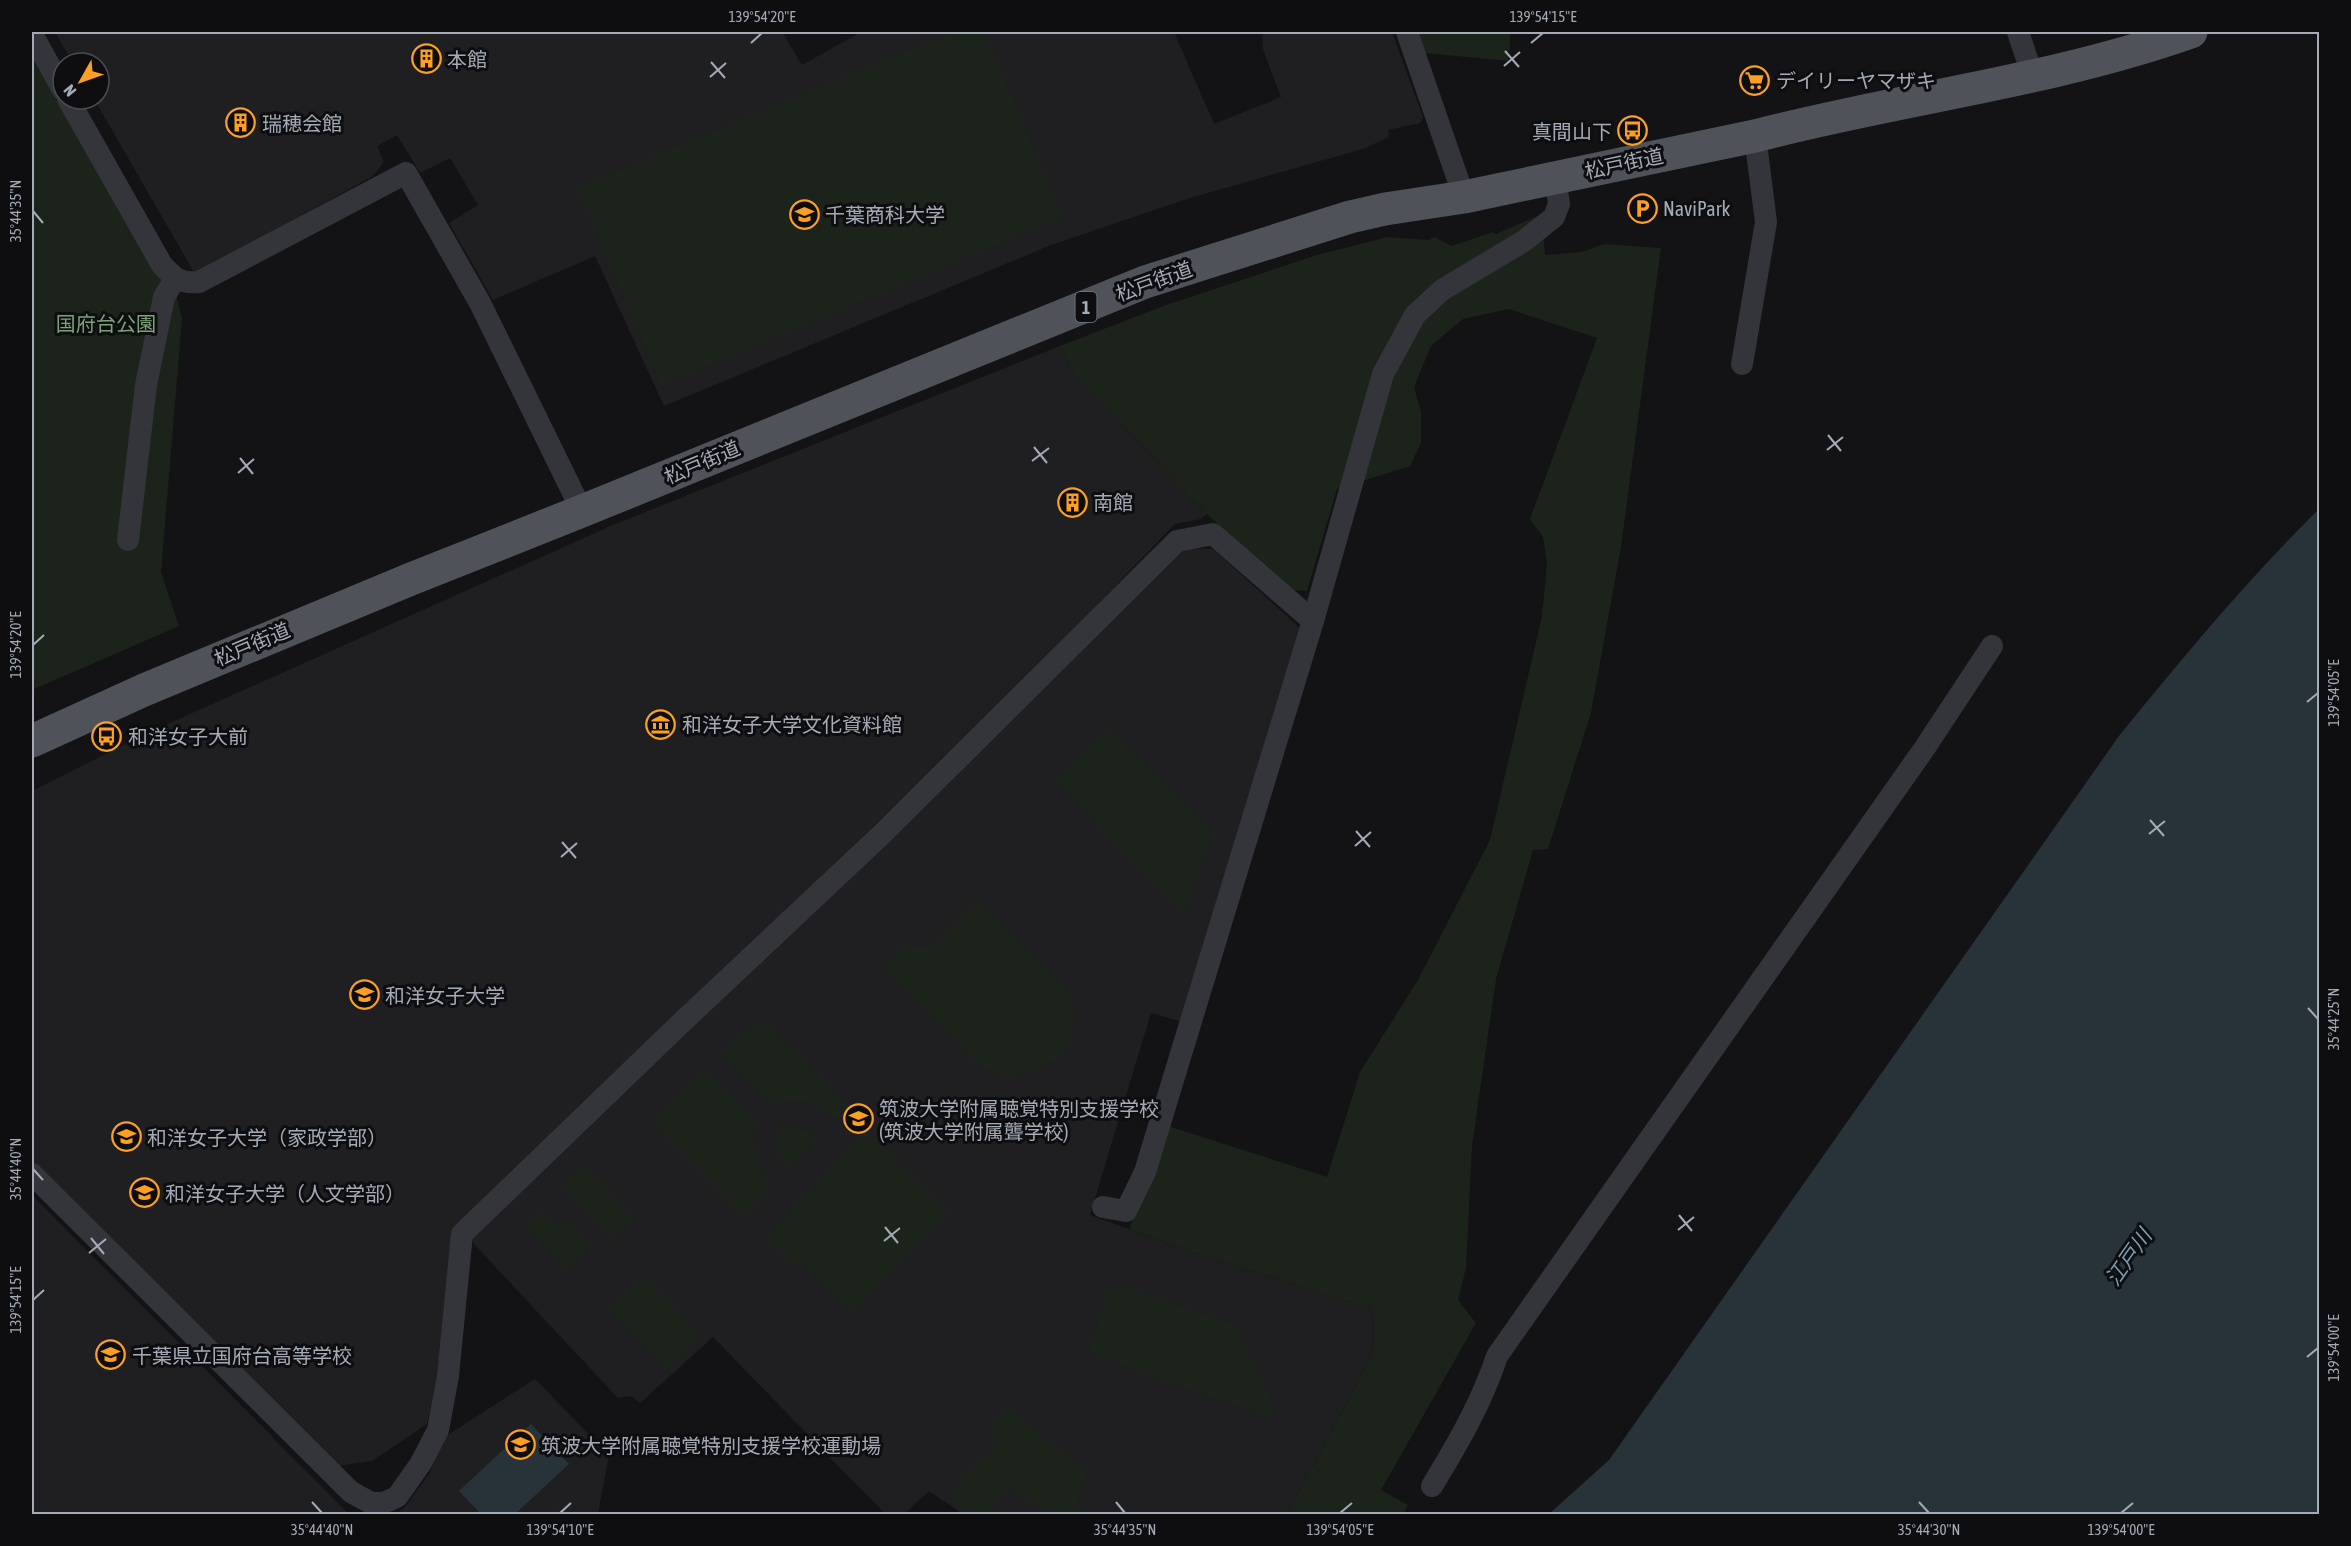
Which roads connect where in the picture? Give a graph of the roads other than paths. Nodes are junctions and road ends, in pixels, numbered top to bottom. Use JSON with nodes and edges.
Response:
{"nodes":[{"id":1,"x":1407,"y":32,"type":"edge"},
{"id":2,"x":2018,"y":32,"type":"edge"},
{"id":3,"x":2191,"y":32,"type":"edge"},
{"id":4,"x":32,"y":34,"type":"edge"},
{"id":5,"x":51,"y":68,"type":"edge"},
{"id":6,"x":2033,"y":77,"type":"junction"},
{"id":7,"x":75,"y":111,"type":"edge"},
{"id":8,"x":1755,"y":136,"type":"junction"},
{"id":9,"x":1555,"y":177,"type":"junction"},
{"id":10,"x":1464,"y":197,"type":"junction"},
{"id":11,"x":175,"y":279,"type":"junction"},
{"id":12,"x":1742,"y":364,"type":"dead end"},
{"id":13,"x":582,"y":512,"type":"junction"},
{"id":14,"x":128,"y":540,"type":"dead end"},
{"id":15,"x":1313,"y":621,"type":"junction"},
{"id":16,"x":1992,"y":646,"type":"dead end"},
{"id":17,"x":32,"y":741,"type":"edge"},
{"id":18,"x":32,"y":1174,"type":"edge"},
{"id":19,"x":1103,"y":1207,"type":"dead end"},
{"id":20,"x":1432,"y":1486,"type":"dead end"},
{"id":21,"x":371,"y":1509,"type":"edge"}],
"edges":[{"from":1,"to":10,"type":"street"},
{"from":2,"to":6,"type":"street"},
{"from":3,"to":6,"type":"main road","name":"松戸街道","number":"1"},
{"from":4,"to":5,"type":"street"},
{"from":6,"to":8,"type":"main road","name":"松戸街道","number":"1"},
{"from":7,"to":11,"type":"street"},
{"from":8,"to":9,"type":"main road","name":"松戸街道","number":"1"},
{"from":8,"to":12,"type":"street"},
{"from":9,"to":10,"type":"main road","name":"松戸街道","number":"1"},
{"from":9,"to":15,"type":"street"},
{"from":10,"to":13,"type":"main road","name":"松戸街道","number":"1"},
{"from":11,"to":13,"type":"street"},
{"from":11,"to":14,"type":"street"},
{"from":13,"to":17,"type":"main road","name":"松戸街道","number":"1"},
{"from":15,"to":19,"type":"street"},
{"from":15,"to":21,"type":"street"},
{"from":16,"to":20,"type":"street"},
{"from":18,"to":21,"type":"street"}]}
